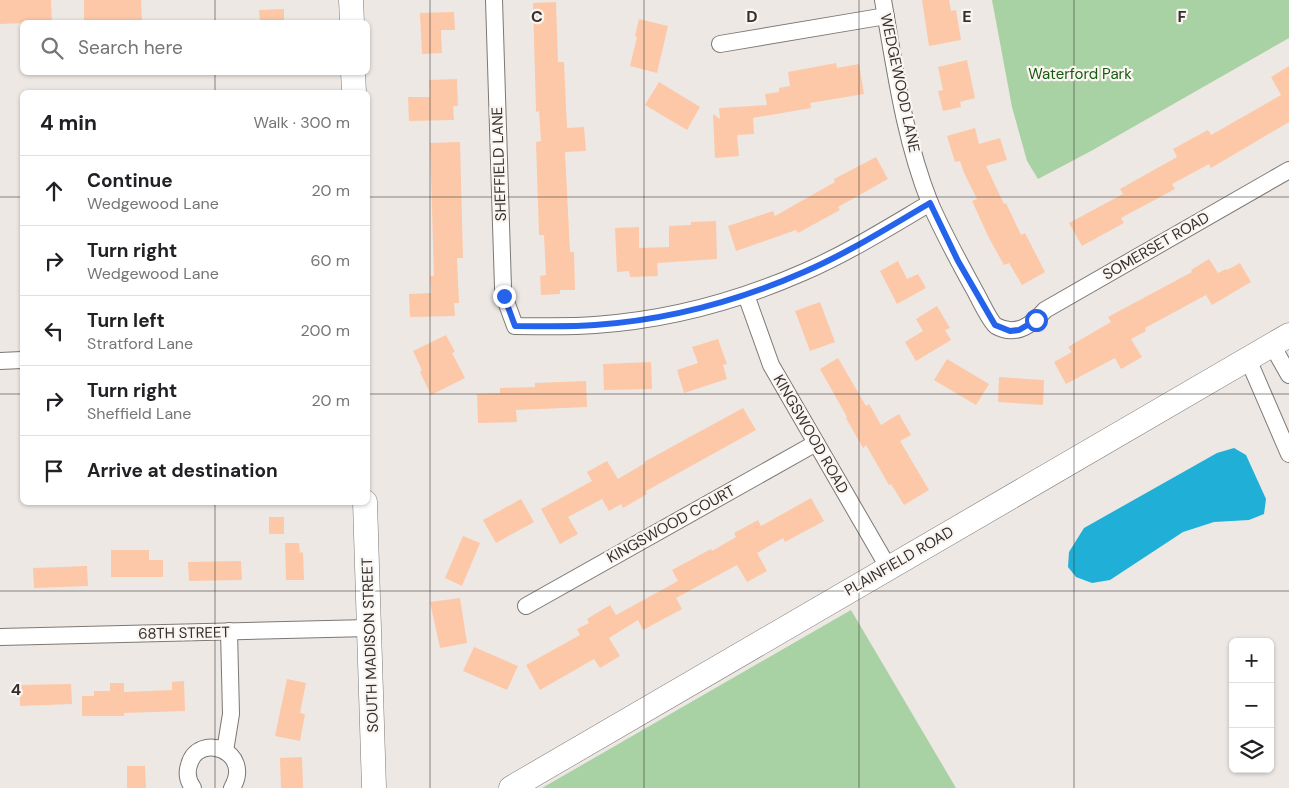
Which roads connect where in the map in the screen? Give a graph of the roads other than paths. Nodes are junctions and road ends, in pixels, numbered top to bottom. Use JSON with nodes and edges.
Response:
{"nodes":[{"id":1,"x":351,"y":0,"type":"edge"},
{"id":2,"x":494,"y":0,"type":"edge"},
{"id":3,"x":884,"y":8,"type":"edge"},
{"id":4,"x":352,"y":20,"type":"edge"},
{"id":5,"x":720,"y":44,"type":"dead end"},
{"id":6,"x":354,"y":75,"type":"edge"},
{"id":7,"x":354,"y":90,"type":"edge"},
{"id":8,"x":1289,"y":170,"type":"edge"},
{"id":9,"x":930,"y":203,"type":"junction"},
{"id":10,"x":746,"y":295,"type":"junction"},
{"id":11,"x":1026,"y":327,"type":"joint"},
{"id":12,"x":1281,"y":340,"type":"edge"},
{"id":13,"x":1248,"y":359,"type":"junction"},
{"id":14,"x":20,"y":360,"type":"edge"},
{"id":15,"x":0,"y":361,"type":"edge"},
{"id":16,"x":1289,"y":375,"type":"edge"},
{"id":17,"x":816,"y":443,"type":"junction"},
{"id":18,"x":1289,"y":454,"type":"edge"},
{"id":19,"x":365,"y":505,"type":"edge"},
{"id":20,"x":888,"y":567,"type":"junction"},
{"id":21,"x":526,"y":606,"type":"dead end"},
{"id":22,"x":369,"y":628,"type":"junction"},
{"id":23,"x":229,"y":631,"type":"junction"},
{"id":24,"x":0,"y":637,"type":"edge"},
{"id":25,"x":225,"y":751,"type":"junction"},
{"id":26,"x":193,"y":788,"type":"edge"},
{"id":27,"x":232,"y":788,"type":"edge"},
{"id":28,"x":374,"y":788,"type":"edge"},
{"id":29,"x":511,"y":788,"type":"edge"}],
"edges":[{"from":1,"to":4,"type":"main road"},
{"from":2,"to":10,"type":"street","name":"SHEFFIELD LANE"},
{"from":3,"to":5,"type":"street"},
{"from":3,"to":9,"type":"street","name":"WEDGEWOOD LANE"},
{"from":6,"to":7,"type":"main road"},
{"from":8,"to":11,"type":"street","name":"SOMERSET ROAD"},
{"from":9,"to":10,"type":"street"},
{"from":9,"to":11,"type":"street","name":"WEDGEWOOD LANE"},
{"from":10,"to":17,"type":"street","name":"KINGSWOOD ROAD"},
{"from":12,"to":13,"type":"main road","name":"PLAINFIELD ROAD"},
{"from":12,"to":16,"type":"street"},
{"from":13,"to":18,"type":"street"},
{"from":13,"to":20,"type":"main road","name":"PLAINFIELD ROAD"},
{"from":14,"to":15,"type":"street"},
{"from":17,"to":20,"type":"street","name":"KINGSWOOD ROAD"},
{"from":17,"to":21,"type":"street","name":"KINGSWOOD COURT"},
{"from":19,"to":22,"type":"main road","name":"SOUTH MADISON STREET"},
{"from":20,"to":29,"type":"main road","name":"PLAINFIELD ROAD"},
{"from":22,"to":23,"type":"street","name":"68TH STREET"},
{"from":22,"to":28,"type":"main road","name":"SOUTH MADISON STREET"},
{"from":23,"to":24,"type":"street","name":"68TH STREET"},
{"from":23,"to":25,"type":"street"},
{"from":25,"to":26,"type":"street"},
{"from":25,"to":27,"type":"street"}]}
